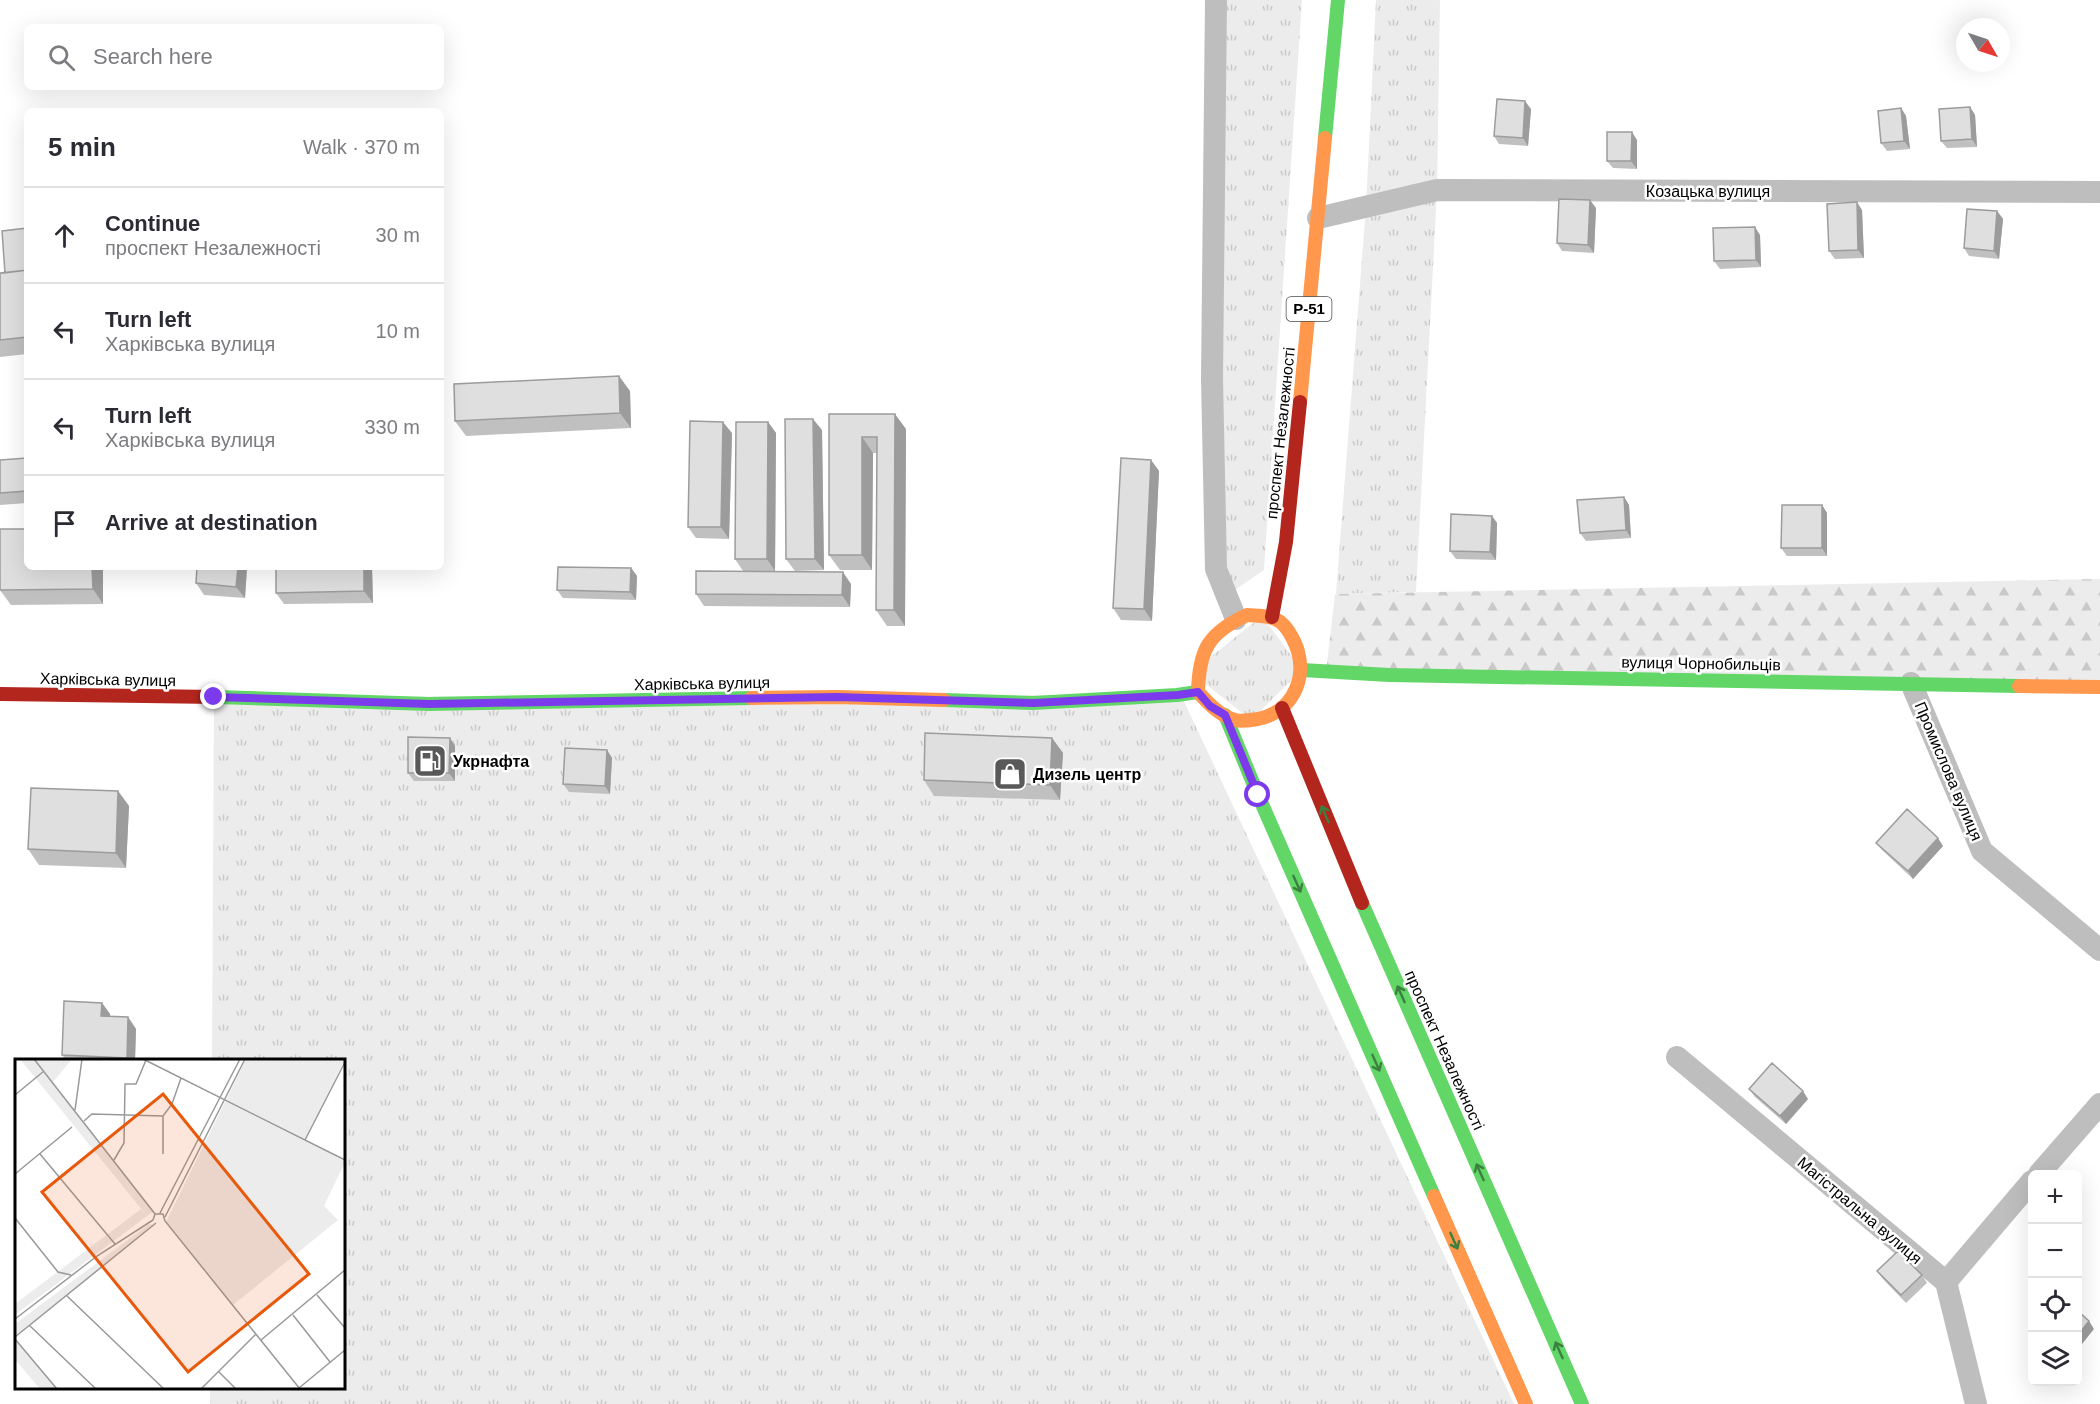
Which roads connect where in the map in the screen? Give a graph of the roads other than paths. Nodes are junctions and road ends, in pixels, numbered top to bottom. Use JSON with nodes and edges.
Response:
{"nodes":[{"id":1,"x":1216,"y":0,"type":"edge"},
{"id":2,"x":1338,"y":0,"type":"edge"},
{"id":3,"x":2100,"y":192,"type":"edge"},
{"id":4,"x":1318,"y":218,"type":"junction"},
{"id":5,"x":1272,"y":617,"type":"junction"},
{"id":6,"x":1236,"y":619,"type":"junction"},
{"id":7,"x":1302,"y":670,"type":"junction"},
{"id":8,"x":1911,"y":683,"type":"junction"},
{"id":9,"x":2100,"y":687,"type":"edge"},
{"id":10,"x":1198,"y":692,"type":"junction"},
{"id":11,"x":0,"y":694,"type":"edge"},
{"id":12,"x":1282,"y":708,"type":"junction"},
{"id":13,"x":1225,"y":715,"type":"junction"},
{"id":14,"x":2100,"y":950,"type":"edge"},
{"id":15,"x":1677,"y":1057,"type":"dead end"},
{"id":16,"x":2100,"y":1104,"type":"edge"},
{"id":17,"x":2042,"y":1170,"type":"edge"},
{"id":18,"x":2028,"y":1186,"type":"edge"},
{"id":19,"x":1946,"y":1282,"type":"junction"},
{"id":20,"x":1526,"y":1404,"type":"edge"},
{"id":21,"x":1582,"y":1404,"type":"edge"},
{"id":22,"x":1976,"y":1404,"type":"edge"}],
"edges":[{"from":1,"to":6,"type":"street"},
{"from":2,"to":4,"type":"street","name":"проспект Незалежності","number":"Р-51"},
{"from":3,"to":4,"type":"street","name":"Козацька вулиця"},
{"from":4,"to":5,"type":"street","name":"проспект Незалежності","number":"Р-51"},
{"from":5,"to":6,"type":"street"},
{"from":5,"to":7,"type":"street"},
{"from":6,"to":10,"type":"street"},
{"from":7,"to":8,"type":"street","name":"вулиця Чорнобильців"},
{"from":7,"to":12,"type":"street"},
{"from":8,"to":9,"type":"street","name":"вулиця Чорнобильців"},
{"from":8,"to":14,"type":"street","name":"Промислова вулиця"},
{"from":10,"to":11,"type":"street","name":"Харківська вулиця"},
{"from":10,"to":13,"type":"street"},
{"from":12,"to":13,"type":"street"},
{"from":21,"to":12,"type":"street","name":"проспект Незалежності","one_way":true},
{"from":13,"to":20,"type":"street","one_way":true},
{"from":15,"to":19,"type":"street","name":"Магістральна вулиця"},
{"from":16,"to":17,"type":"street"},
{"from":18,"to":19,"type":"street"},
{"from":19,"to":22,"type":"street"}]}
